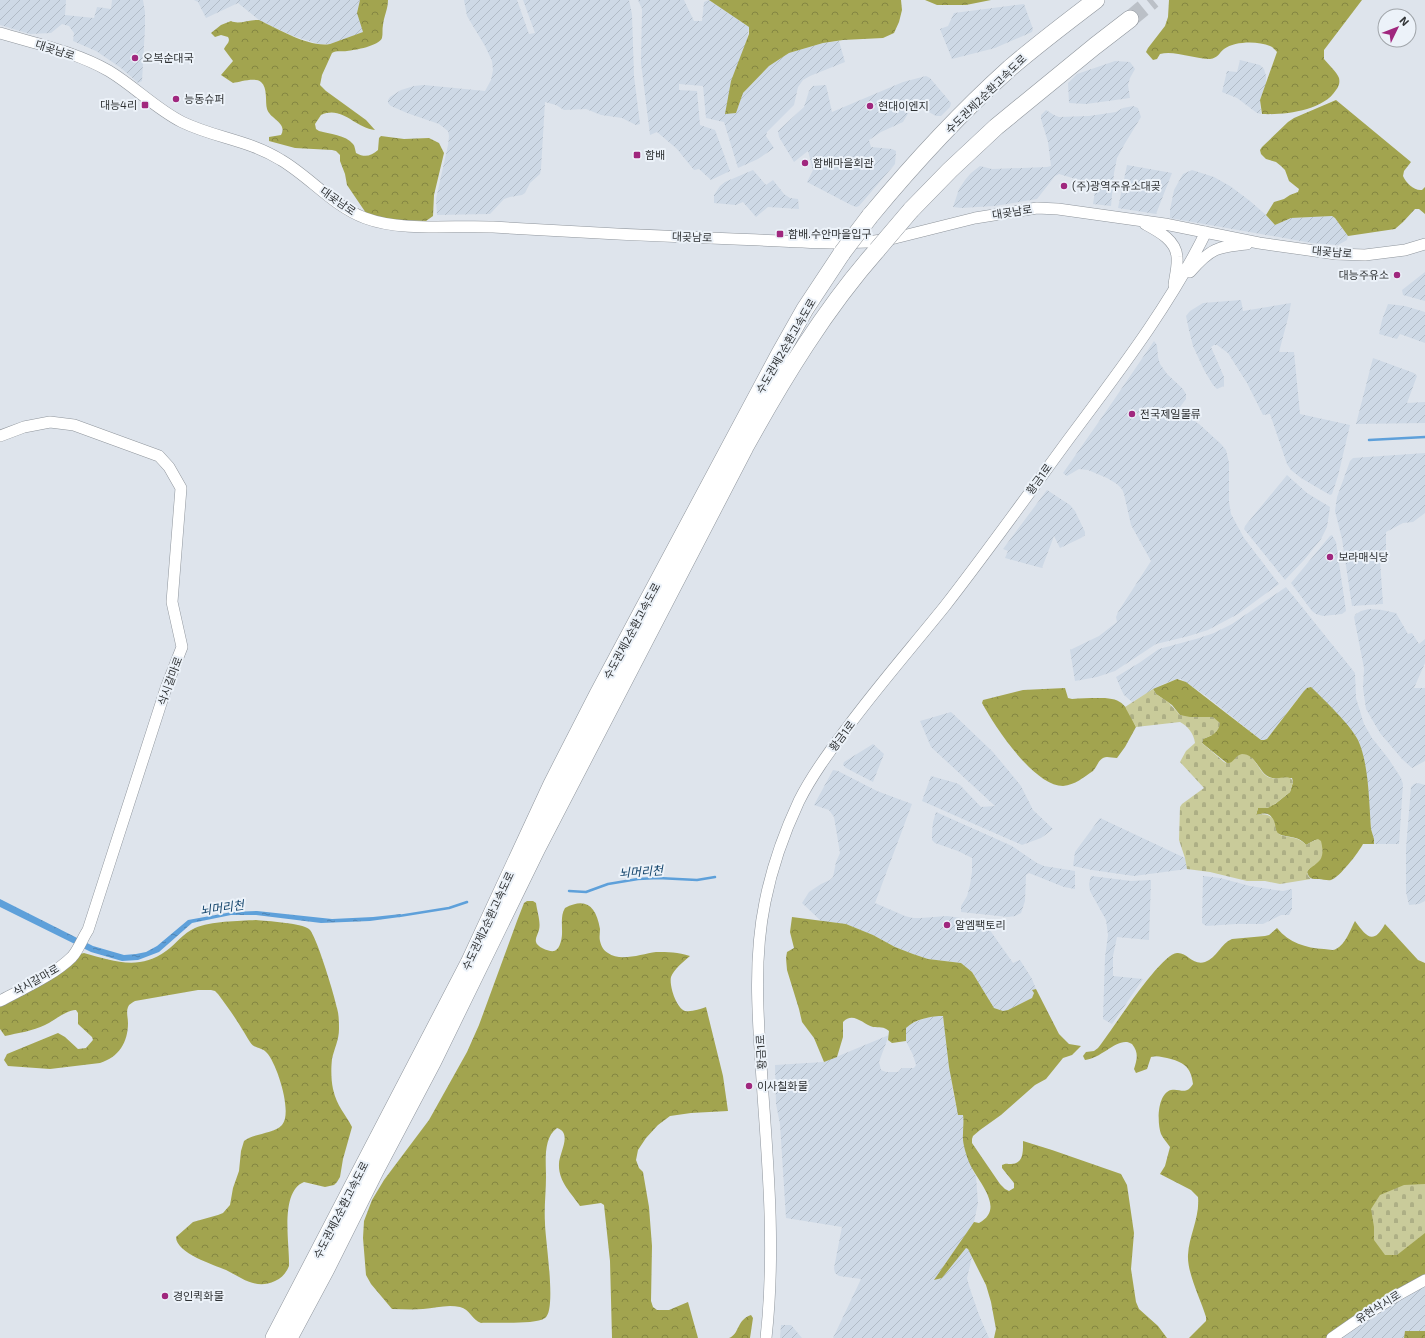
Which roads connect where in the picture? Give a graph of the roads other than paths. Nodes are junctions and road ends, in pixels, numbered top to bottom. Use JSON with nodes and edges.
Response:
{"nodes":[{"id":1,"x":1096,"y":0,"type":"edge"},
{"id":2,"x":1130,"y":19,"type":"tunnel mouth"},
{"id":3,"x":0,"y":33,"type":"edge"},
{"id":4,"x":1141,"y":221,"type":"junction"},
{"id":5,"x":1206,"y":232,"type":"junction"},
{"id":6,"x":1259,"y":243,"type":"junction"},
{"id":7,"x":1425,"y":244,"type":"edge"},
{"id":8,"x":1173,"y":290,"type":"junction"},
{"id":9,"x":0,"y":436,"type":"edge"},
{"id":10,"x":0,"y":1001,"type":"edge"},
{"id":11,"x":1425,"y":1280,"type":"edge"},
{"id":12,"x":274,"y":1338,"type":"edge"},
{"id":13,"x":289,"y":1338,"type":"edge"},
{"id":14,"x":766,"y":1338,"type":"edge"},
{"id":15,"x":1332,"y":1338,"type":"edge"}],
"edges":[{"from":1,"to":12,"type":"highway","name":"수도권제2순환고속도로","bridge":true},
{"from":2,"to":13,"type":"highway","name":"수도권제2순환고속도로","bridge":true},
{"from":3,"to":4,"type":"street","name":"대곶남로"},
{"from":4,"to":5,"type":"street","name":"대곶남로"},
{"from":4,"to":8,"type":"street"},
{"from":5,"to":6,"type":"street","name":"대곶남로"},
{"from":5,"to":8,"type":"street","name":"황금1로"},
{"from":6,"to":7,"type":"street","name":"대곶남로"},
{"from":6,"to":8,"type":"street"},
{"from":8,"to":14,"type":"street","name":"황금1로"},
{"from":9,"to":10,"type":"street","name":"삭시갈마로"},
{"from":11,"to":15,"type":"street","name":"유현삭시로"}]}
